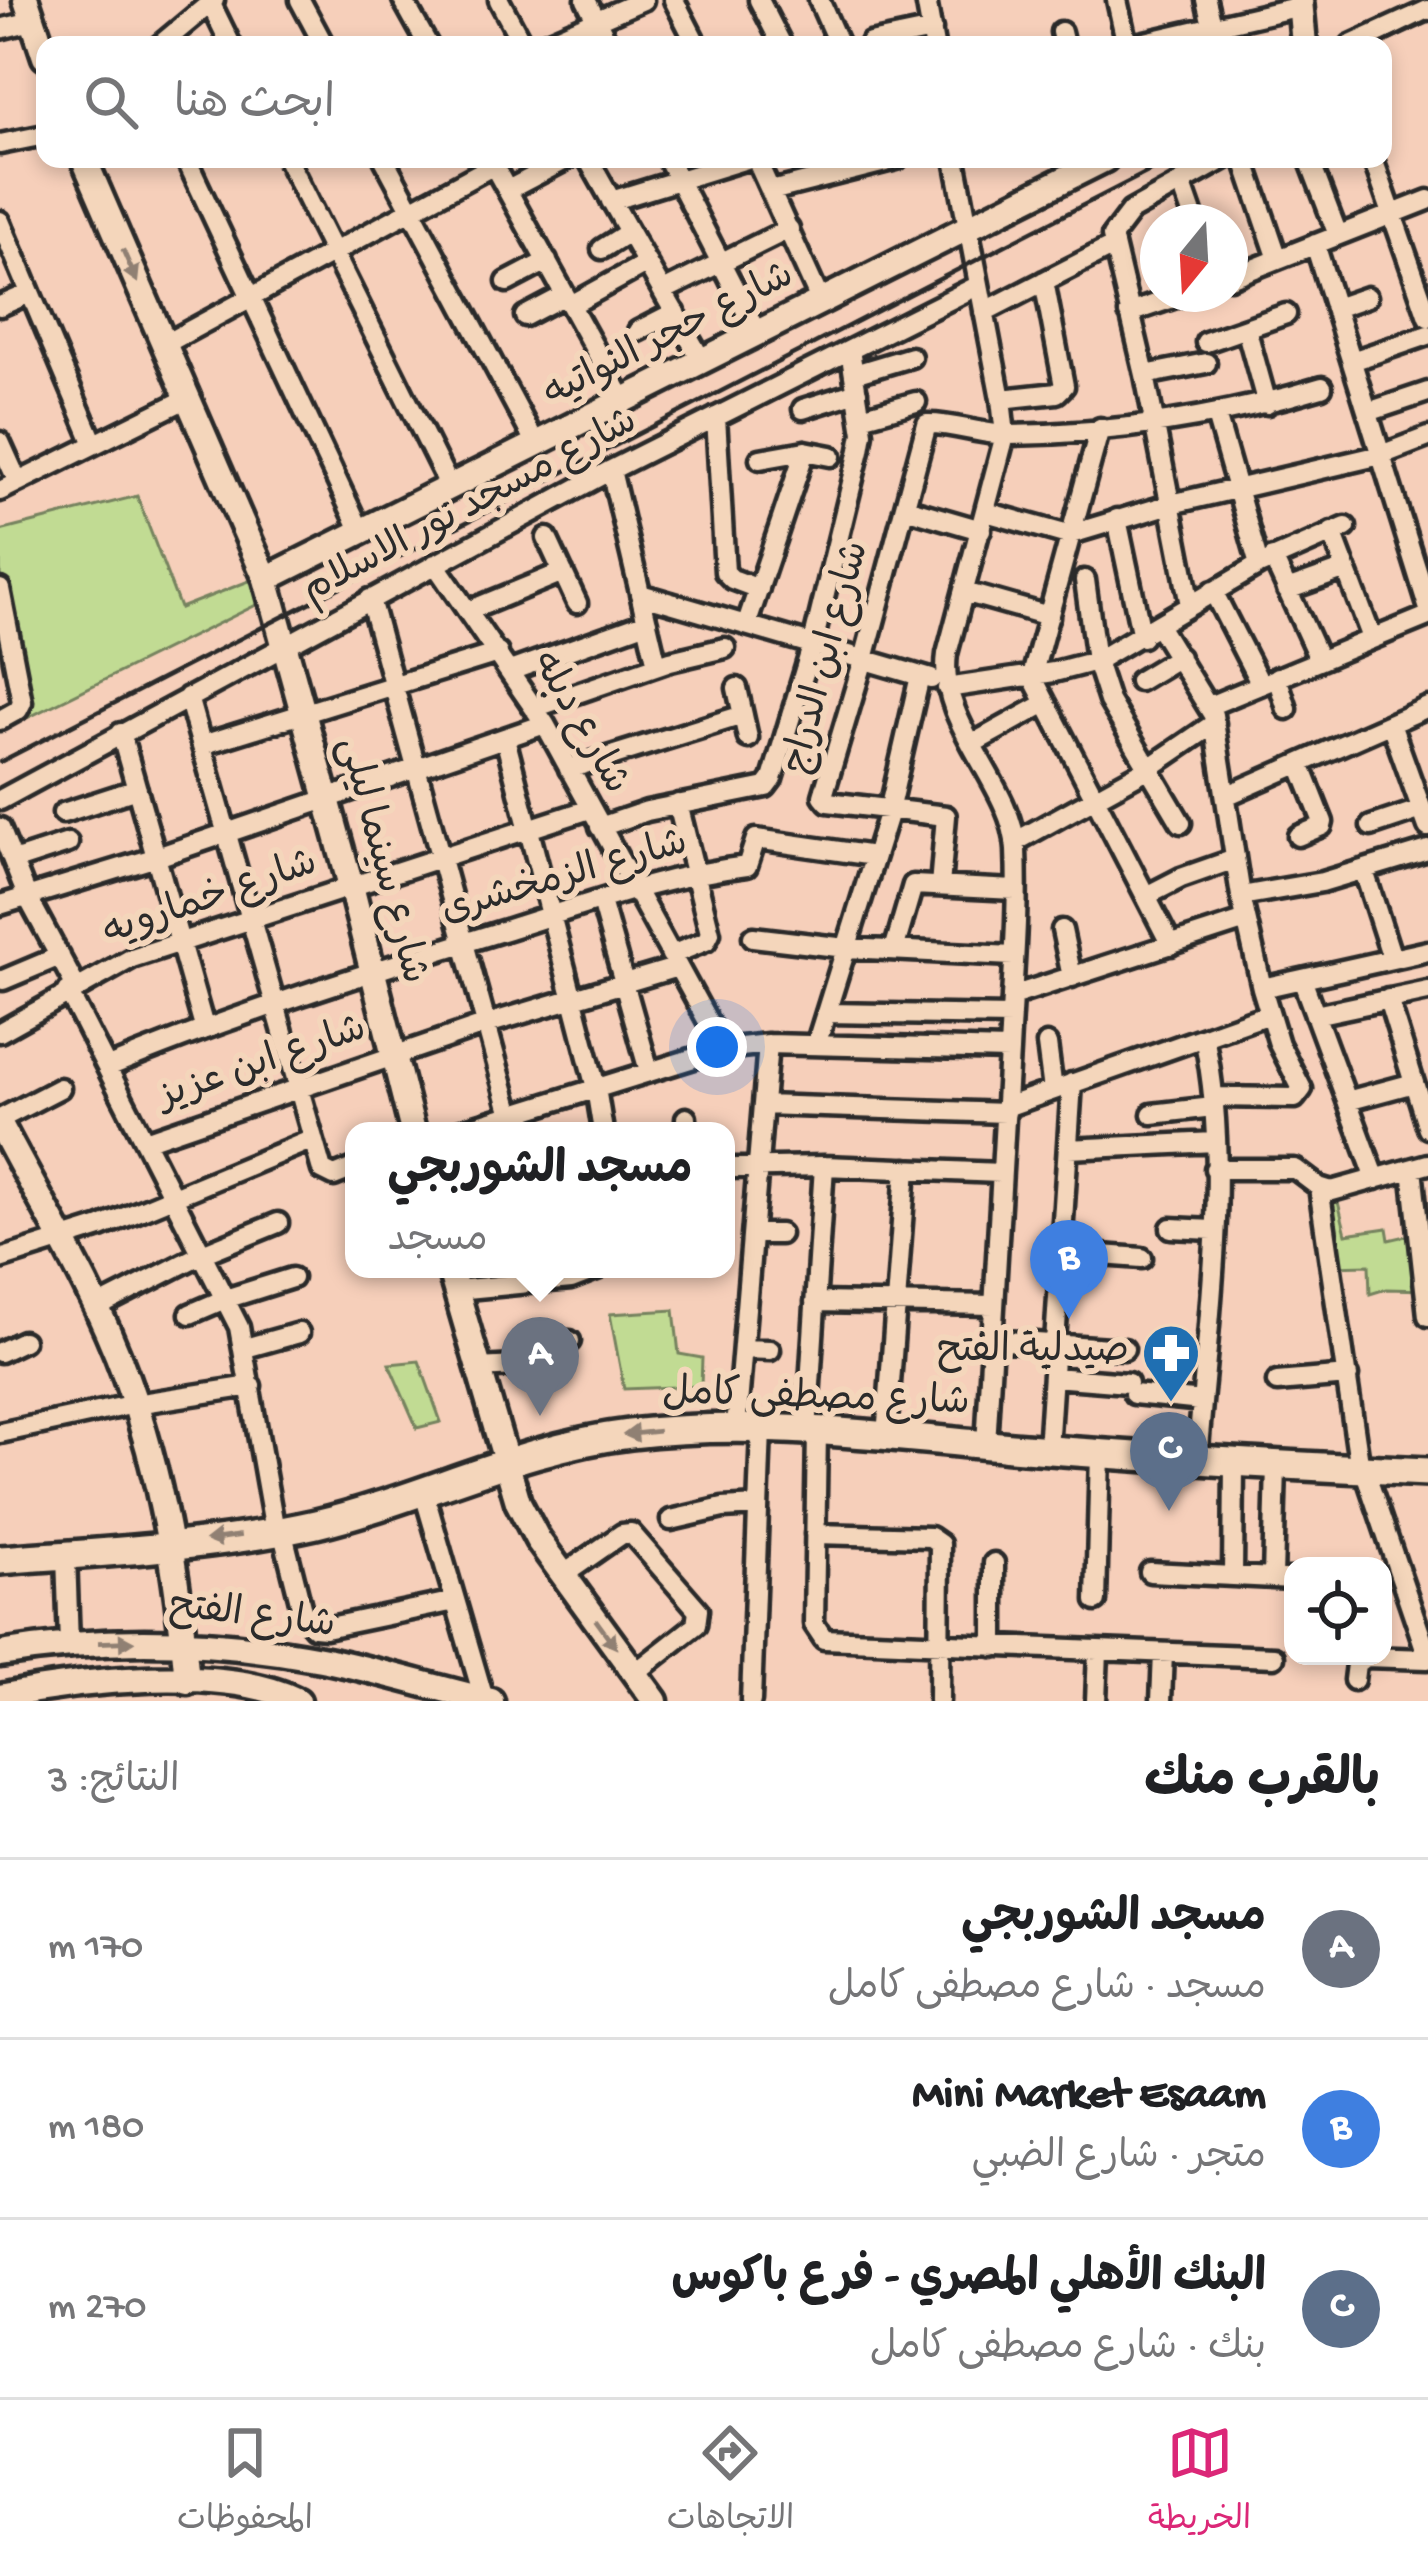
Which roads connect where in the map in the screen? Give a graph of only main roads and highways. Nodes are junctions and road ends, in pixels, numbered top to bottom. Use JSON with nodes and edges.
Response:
{"nodes":[{"id":1,"x":1428,"y":1472,"type":"edge"},
{"id":2,"x":0,"y":1560,"type":"edge"}],
"edges":[{"from":1,"to":2,"type":"main road","name":"شارع مصطفى كامل","one_way":true}]}
